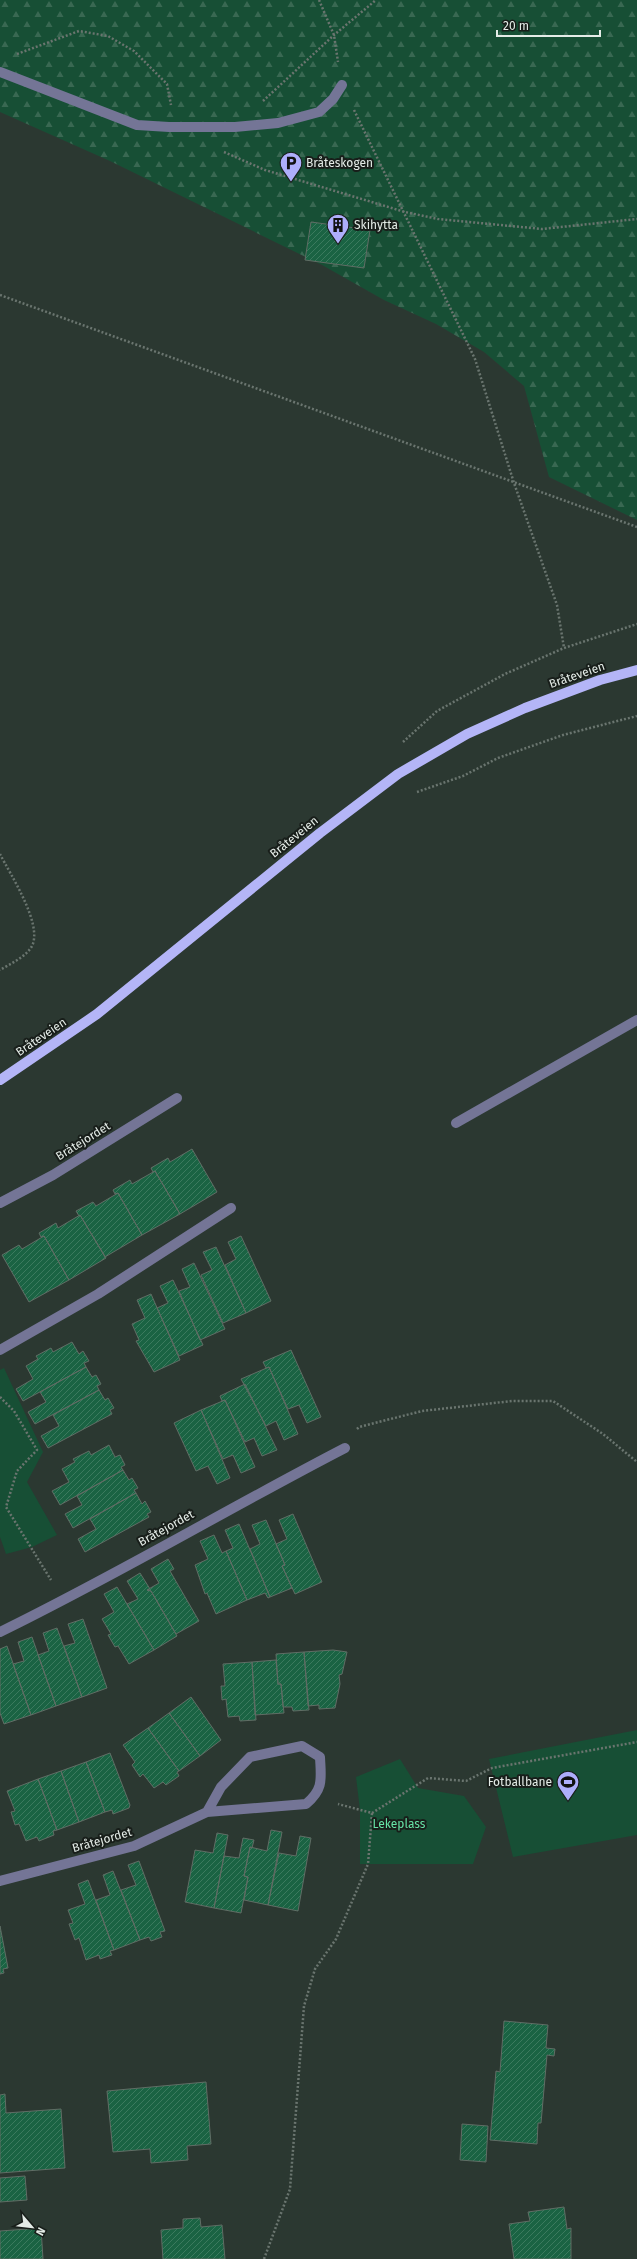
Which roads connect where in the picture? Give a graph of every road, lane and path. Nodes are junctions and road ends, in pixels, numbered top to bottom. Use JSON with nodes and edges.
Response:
{"nodes":[{"id":1,"x":319,"y":0,"type":"edge"},
{"id":2,"x":376,"y":0,"type":"edge"},
{"id":3,"x":334,"y":35,"type":"junction"},
{"id":4,"x":14,"y":55,"type":"dead end"},
{"id":5,"x":0,"y":72,"type":"edge"},
{"id":6,"x":342,"y":85,"type":"junction"},
{"id":7,"x":169,"y":127,"type":"junction"},
{"id":8,"x":235,"y":127,"type":"junction"},
{"id":9,"x":217,"y":148,"type":"dead end"},
{"id":10,"x":405,"y":212,"type":"junction"},
{"id":11,"x":637,"y":219,"type":"edge"},
{"id":12,"x":0,"y":295,"type":"edge"},
{"id":13,"x":514,"y":482,"type":"junction"},
{"id":14,"x":637,"y":527,"type":"edge"},
{"id":15,"x":637,"y":624,"type":"edge"},
{"id":16,"x":564,"y":648,"type":"junction"},
{"id":17,"x":637,"y":670,"type":"edge"},
{"id":18,"x":637,"y":716,"type":"edge"},
{"id":19,"x":402,"y":743,"type":"dead end"},
{"id":20,"x":413,"y":793,"type":"dead end"},
{"id":21,"x":0,"y":854,"type":"edge"},
{"id":22,"x":0,"y":970,"type":"edge"},
{"id":23,"x":637,"y":1020,"type":"edge"},
{"id":24,"x":0,"y":1080,"type":"edge"},
{"id":25,"x":177,"y":1098,"type":"dead end"},
{"id":26,"x":456,"y":1123,"type":"dead end"},
{"id":27,"x":0,"y":1203,"type":"edge"},
{"id":28,"x":231,"y":1208,"type":"dead end"},
{"id":29,"x":0,"y":1350,"type":"edge"},
{"id":30,"x":0,"y":1396,"type":"edge"},
{"id":31,"x":345,"y":1448,"type":"joint"},
{"id":32,"x":637,"y":1462,"type":"edge"},
{"id":33,"x":63,"y":1602,"type":"junction"},
{"id":34,"x":0,"y":1632,"type":"edge"},
{"id":35,"x":637,"y":1742,"type":"edge"},
{"id":36,"x":314,"y":1798,"type":"junction"},
{"id":37,"x":207,"y":1812,"type":"junction"},
{"id":38,"x":372,"y":1813,"type":"junction"},
{"id":39,"x":0,"y":1882,"type":"edge"},
{"id":40,"x":264,"y":2259,"type":"edge"}],
"edges":[{"from":1,"to":3,"type":"path"},
{"from":2,"to":3,"type":"path"},
{"from":3,"to":6,"type":"path"},
{"from":3,"to":8,"type":"path"},
{"from":4,"to":7,"type":"path"},
{"from":5,"to":7,"type":"street"},
{"from":6,"to":8,"type":"street"},
{"from":6,"to":10,"type":"path"},
{"from":7,"to":8,"type":"street"},
{"from":9,"to":10,"type":"path"},
{"from":10,"to":11,"type":"path"},
{"from":10,"to":13,"type":"path"},
{"from":12,"to":13,"type":"path"},
{"from":13,"to":14,"type":"path"},
{"from":13,"to":16,"type":"path"},
{"from":15,"to":16,"type":"path"},
{"from":16,"to":19,"type":"path"},
{"from":17,"to":24,"type":"main road","name":"Bråteveien"},
{"from":18,"to":20,"type":"path"},
{"from":21,"to":22,"type":"path"},
{"from":23,"to":26,"type":"street"},
{"from":25,"to":27,"type":"street","name":"Bråtejordet"},
{"from":28,"to":29,"type":"street"},
{"from":30,"to":33,"type":"path"},
{"from":31,"to":32,"type":"path"},
{"from":31,"to":33,"type":"street","name":"Bråtejordet"},
{"from":33,"to":34,"type":"street","name":"Bråtejordet"},
{"from":35,"to":38,"type":"path"},
{"from":36,"to":37,"type":"street","name":"Bråtejordet"},
{"from":36,"to":37,"type":"street"},
{"from":36,"to":38,"type":"path"},
{"from":37,"to":39,"type":"street","name":"Bråtejordet"},
{"from":38,"to":40,"type":"path"}]}
